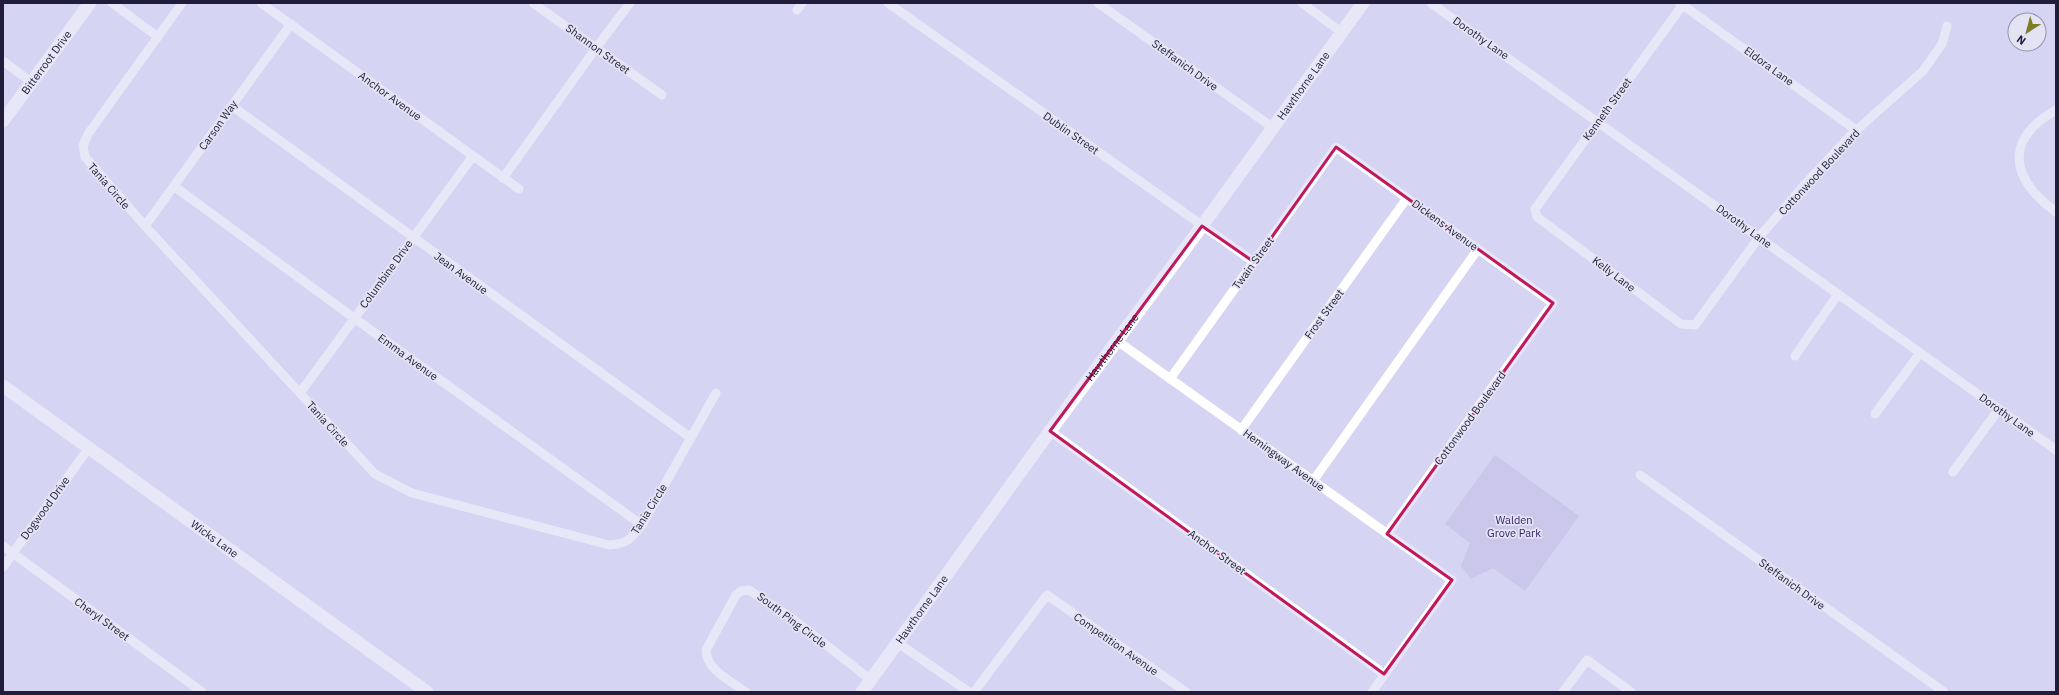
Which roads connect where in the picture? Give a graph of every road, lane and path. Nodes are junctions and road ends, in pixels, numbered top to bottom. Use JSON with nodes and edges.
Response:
{"nodes":[{"id":1,"x":90,"y":3,"type":"edge"},
{"id":2,"x":112,"y":3,"type":"edge"},
{"id":3,"x":182,"y":3,"type":"edge"},
{"id":4,"x":261,"y":3,"type":"edge"},
{"id":5,"x":533,"y":3,"type":"edge"},
{"id":6,"x":630,"y":3,"type":"edge"},
{"id":7,"x":888,"y":3,"type":"edge"},
{"id":8,"x":1098,"y":3,"type":"edge"},
{"id":9,"x":1302,"y":3,"type":"edge"},
{"id":10,"x":1363,"y":3,"type":"edge"},
{"id":11,"x":1432,"y":3,"type":"edge"},
{"id":12,"x":1683,"y":3,"type":"edge"},
{"id":13,"x":291,"y":24,"type":"junction"},
{"id":14,"x":1947,"y":26,"type":"dead end"},
{"id":15,"x":1341,"y":32,"type":"junction"},
{"id":16,"x":158,"y":37,"type":"junction"},
{"id":17,"x":596,"y":48,"type":"junction"},
{"id":18,"x":3,"y":61,"type":"edge"},
{"id":19,"x":31,"y":82,"type":"junction"},
{"id":20,"x":662,"y":95,"type":"dead end"},
{"id":21,"x":232,"y":106,"type":"junction"},
{"id":22,"x":2056,"y":110,"type":"edge"},
{"id":23,"x":3,"y":121,"type":"edge"},
{"id":24,"x":1598,"y":121,"type":"junction"},
{"id":25,"x":1272,"y":127,"type":"junction"},
{"id":26,"x":1856,"y":130,"type":"junction"},
{"id":27,"x":1336,"y":147,"type":"joint"},
{"id":28,"x":473,"y":156,"type":"junction"},
{"id":29,"x":503,"y":178,"type":"junction"},
{"id":30,"x":175,"y":187,"type":"junction"},
{"id":31,"x":519,"y":190,"type":"dead end"},
{"id":32,"x":1407,"y":198,"type":"junction"},
{"id":33,"x":2056,"y":212,"type":"edge"},
{"id":34,"x":1536,"y":217,"type":"joint"},
{"id":35,"x":145,"y":226,"type":"junction"},
{"id":36,"x":1202,"y":226,"type":"junction"},
{"id":37,"x":1760,"y":236,"type":"junction"},
{"id":38,"x":413,"y":238,"type":"junction"},
{"id":39,"x":1478,"y":249,"type":"junction"},
{"id":40,"x":1254,"y":262,"type":"junction"},
{"id":41,"x":1838,"y":294,"type":"junction"},
{"id":42,"x":1554,"y":303,"type":"joint"},
{"id":43,"x":354,"y":318,"type":"junction"},
{"id":44,"x":1695,"y":325,"type":"joint"},
{"id":45,"x":1116,"y":340,"type":"junction"},
{"id":46,"x":1920,"y":353,"type":"junction"},
{"id":47,"x":1795,"y":356,"type":"dead end"},
{"id":48,"x":1170,"y":379,"type":"junction"},
{"id":49,"x":3,"y":386,"type":"edge"},
{"id":50,"x":300,"y":393,"type":"junction"},
{"id":51,"x":716,"y":393,"type":"dead end"},
{"id":52,"x":1999,"y":409,"type":"junction"},
{"id":53,"x":1875,"y":414,"type":"dead end"},
{"id":54,"x":1241,"y":430,"type":"junction"},
{"id":55,"x":1050,"y":431,"type":"junction"},
{"id":56,"x":691,"y":438,"type":"junction"},
{"id":57,"x":88,"y":449,"type":"junction"},
{"id":58,"x":2056,"y":450,"type":"edge"},
{"id":59,"x":1953,"y":472,"type":"dead end"},
{"id":60,"x":1640,"y":475,"type":"dead end"},
{"id":61,"x":1313,"y":481,"type":"junction"},
{"id":62,"x":642,"y":525,"type":"junction"},
{"id":63,"x":1387,"y":534,"type":"junction"},
{"id":64,"x":3,"y":546,"type":"edge"},
{"id":65,"x":13,"y":553,"type":"junction"},
{"id":66,"x":3,"y":568,"type":"edge"},
{"id":67,"x":898,"y":642,"type":"junction"},
{"id":68,"x":1384,"y":674,"type":"junction"},
{"id":69,"x":871,"y":680,"type":"junction"},
{"id":70,"x":1938,"y":690,"type":"edge"},
{"id":71,"x":202,"y":692,"type":"edge"},
{"id":72,"x":427,"y":692,"type":"edge"},
{"id":73,"x":746,"y":692,"type":"edge"},
{"id":74,"x":862,"y":692,"type":"edge"},
{"id":75,"x":969,"y":692,"type":"edge"},
{"id":76,"x":974,"y":692,"type":"edge"},
{"id":77,"x":1186,"y":692,"type":"edge"},
{"id":78,"x":1372,"y":692,"type":"edge"},
{"id":79,"x":1563,"y":692,"type":"edge"},
{"id":80,"x":1631,"y":692,"type":"edge"}],
"edges":[{"from":1,"to":19,"type":"street","name":"Bitterroot Drive"},
{"from":2,"to":16,"type":"street"},
{"from":3,"to":16,"type":"street"},
{"from":4,"to":13,"type":"street","name":"Anchor Avenue"},
{"from":5,"to":17,"type":"street","name":"Shannon Street"},
{"from":6,"to":17,"type":"street"},
{"from":7,"to":36,"type":"street","name":"Dublin Street"},
{"from":8,"to":25,"type":"street","name":"Steffanich Drive"},
{"from":9,"to":15,"type":"street"},
{"from":10,"to":15,"type":"street","name":"Hawthorne Lane"},
{"from":11,"to":24,"type":"street","name":"Dorothy Lane"},
{"from":12,"to":24,"type":"street","name":"Kenneth Street"},
{"from":12,"to":26,"type":"street","name":"Eldora Lane"},
{"from":13,"to":21,"type":"street","name":"Carson Way"},
{"from":13,"to":28,"type":"street","name":"Anchor Avenue"},
{"from":14,"to":26,"type":"street","name":"Cottonwood Boulevard"},
{"from":15,"to":25,"type":"street","name":"Hawthorne Lane"},
{"from":16,"to":35,"type":"street","name":"Tania Circle"},
{"from":17,"to":20,"type":"street","name":"Shannon Street"},
{"from":17,"to":29,"type":"street"},
{"from":18,"to":19,"type":"street"},
{"from":19,"to":23,"type":"street","name":"Bitterroot Drive"},
{"from":21,"to":30,"type":"street","name":"Carson Way"},
{"from":21,"to":38,"type":"street","name":"Jean Avenue"},
{"from":22,"to":33,"type":"street"},
{"from":24,"to":34,"type":"street","name":"Kenneth Street"},
{"from":24,"to":37,"type":"street","name":"Dorothy Lane"},
{"from":25,"to":36,"type":"street","name":"Hawthorne Lane"},
{"from":26,"to":37,"type":"street","name":"Cottonwood Boulevard"},
{"from":27,"to":32,"type":"street","name":"Dickens Avenue"},
{"from":27,"to":40,"type":"street","name":"Twain Street"},
{"from":28,"to":29,"type":"street","name":"Anchor Avenue"},
{"from":28,"to":38,"type":"street","name":"Columbine Drive"},
{"from":29,"to":31,"type":"street","name":"Anchor Avenue"},
{"from":30,"to":35,"type":"street","name":"Carson Way"},
{"from":30,"to":43,"type":"street","name":"Emma Avenue"},
{"from":32,"to":39,"type":"street","name":"Dickens Avenue"},
{"from":32,"to":54,"type":"street","name":"Frost Street"},
{"from":34,"to":44,"type":"street","name":"Kelly Lane"},
{"from":35,"to":50,"type":"street","name":"Tania Circle"},
{"from":36,"to":40,"type":"street","name":"Dublin Street"},
{"from":36,"to":45,"type":"street","name":"Hawthorne Lane"},
{"from":37,"to":41,"type":"street","name":"Dorothy Lane"},
{"from":37,"to":44,"type":"street","name":"Cottonwood Boulevard"},
{"from":38,"to":43,"type":"street","name":"Columbine Drive"},
{"from":38,"to":56,"type":"street","name":"Jean Avenue"},
{"from":39,"to":42,"type":"street","name":"Dickens Avenue"},
{"from":39,"to":61,"type":"street"},
{"from":40,"to":48,"type":"street","name":"Twain Street"},
{"from":41,"to":46,"type":"street","name":"Dorothy Lane"},
{"from":41,"to":47,"type":"street"},
{"from":42,"to":63,"type":"street","name":"Cottonwood Boulevard"},
{"from":43,"to":50,"type":"street","name":"Columbine Drive"},
{"from":43,"to":62,"type":"street","name":"Emma Avenue"},
{"from":45,"to":48,"type":"street","name":"Hemingway Avenue"},
{"from":45,"to":55,"type":"street","name":"Hawthorne Lane"},
{"from":46,"to":52,"type":"street","name":"Dorothy Lane"},
{"from":46,"to":53,"type":"street"},
{"from":48,"to":54,"type":"street","name":"Hemingway Avenue"},
{"from":49,"to":57,"type":"street","name":"Wicks Lane"},
{"from":50,"to":62,"type":"street","name":"Tania Circle"},
{"from":51,"to":56,"type":"street","name":"Tania Circle"},
{"from":52,"to":58,"type":"street","name":"Dorothy Lane"},
{"from":52,"to":59,"type":"street"},
{"from":54,"to":61,"type":"street","name":"Hemingway Avenue"},
{"from":55,"to":67,"type":"street","name":"Hawthorne Lane"},
{"from":55,"to":68,"type":"street","name":"Anchor Street"},
{"from":56,"to":62,"type":"street","name":"Tania Circle"},
{"from":57,"to":65,"type":"street","name":"Dogwood Drive"},
{"from":57,"to":72,"type":"street","name":"Wicks Lane"},
{"from":60,"to":70,"type":"street","name":"Steffanich Drive"},
{"from":61,"to":63,"type":"street","name":"Hemingway Avenue"},
{"from":63,"to":68,"type":"street","name":"Hemingway Avenue"},
{"from":64,"to":65,"type":"street","name":"Cheryl Street"},
{"from":65,"to":66,"type":"street","name":"Dogwood Drive"},
{"from":65,"to":71,"type":"street","name":"Cheryl Street"},
{"from":67,"to":69,"type":"street","name":"Hawthorne Lane"},
{"from":67,"to":75,"type":"street"},
{"from":68,"to":78,"type":"street"},
{"from":69,"to":73,"type":"street","name":"South Ping Circle"},
{"from":69,"to":74,"type":"street","name":"Hawthorne Lane"},
{"from":76,"to":77,"type":"street","name":"Competition Avenue"},
{"from":79,"to":80,"type":"street"}]}
